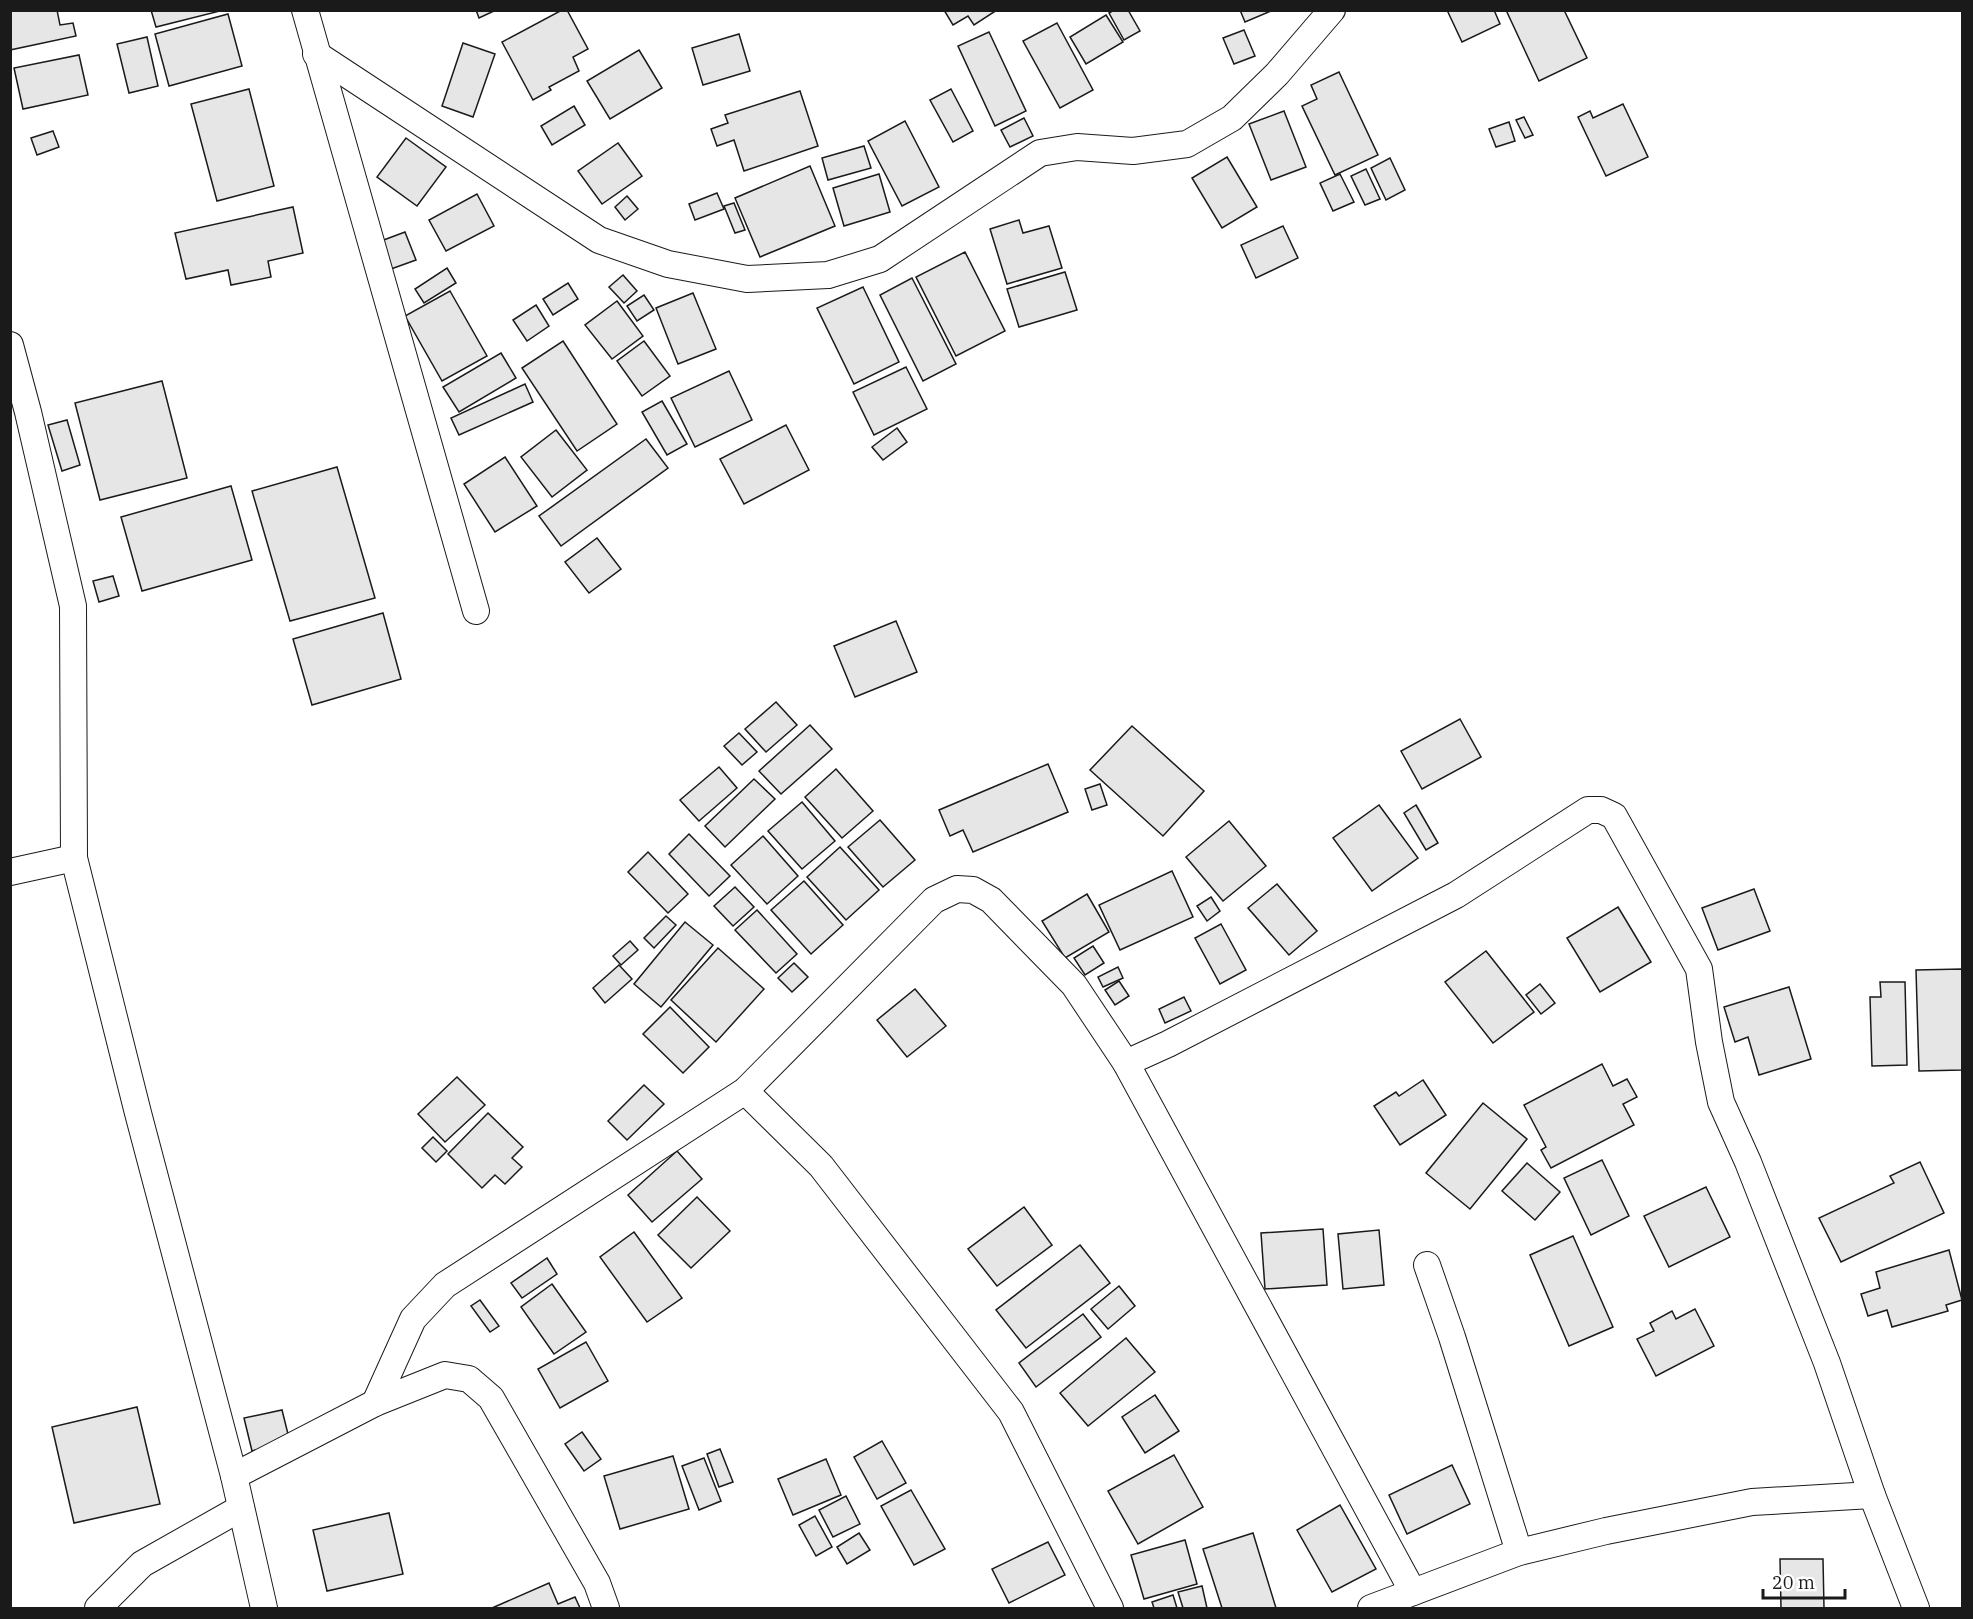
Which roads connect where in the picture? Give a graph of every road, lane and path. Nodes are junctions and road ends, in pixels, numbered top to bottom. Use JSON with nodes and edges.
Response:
{"nodes":[{"id":1,"x":305,"y":10,"type":"edge"},
{"id":2,"x":1332,"y":10,"type":"edge"},
{"id":3,"x":316,"y":54,"type":"junction"},
{"id":4,"x":10,"y":345,"type":"edge"},
{"id":5,"x":476,"y":611,"type":"dead end"},
{"id":6,"x":74,"y":858,"type":"junction"},
{"id":7,"x":10,"y":872,"type":"edge"},
{"id":8,"x":1126,"y":1063,"type":"junction"},
{"id":9,"x":745,"y":1091,"type":"junction"},
{"id":10,"x":1427,"y":1265,"type":"dead end"},
{"id":11,"x":375,"y":1403,"type":"junction"},
{"id":12,"x":234,"y":1476,"type":"junction"},
{"id":13,"x":1872,"y":1495,"type":"junction"},
{"id":14,"x":241,"y":1508,"type":"junction"},
{"id":15,"x":1520,"y":1552,"type":"junction"},
{"id":16,"x":1413,"y":1592,"type":"junction"},
{"id":17,"x":98,"y":1608,"type":"edge"},
{"id":18,"x":264,"y":1608,"type":"edge"},
{"id":19,"x":606,"y":1608,"type":"edge"},
{"id":20,"x":1110,"y":1608,"type":"edge"},
{"id":21,"x":1371,"y":1608,"type":"edge"},
{"id":22,"x":1916,"y":1608,"type":"edge"}],
"edges":[{"from":1,"to":3,"type":"street"},
{"from":2,"to":3,"type":"street"},
{"from":3,"to":5,"type":"street"},
{"from":4,"to":6,"type":"street"},
{"from":6,"to":7,"type":"street"},
{"from":6,"to":12,"type":"street"},
{"from":8,"to":9,"type":"street"},
{"from":8,"to":13,"type":"street"},
{"from":8,"to":16,"type":"street"},
{"from":9,"to":11,"type":"street"},
{"from":9,"to":20,"type":"street"},
{"from":10,"to":15,"type":"street"},
{"from":11,"to":12,"type":"street"},
{"from":11,"to":19,"type":"street"},
{"from":12,"to":14,"type":"street"},
{"from":13,"to":15,"type":"street"},
{"from":13,"to":22,"type":"street"},
{"from":14,"to":17,"type":"street"},
{"from":14,"to":18,"type":"street"},
{"from":15,"to":16,"type":"street"},
{"from":16,"to":21,"type":"street"}]}
